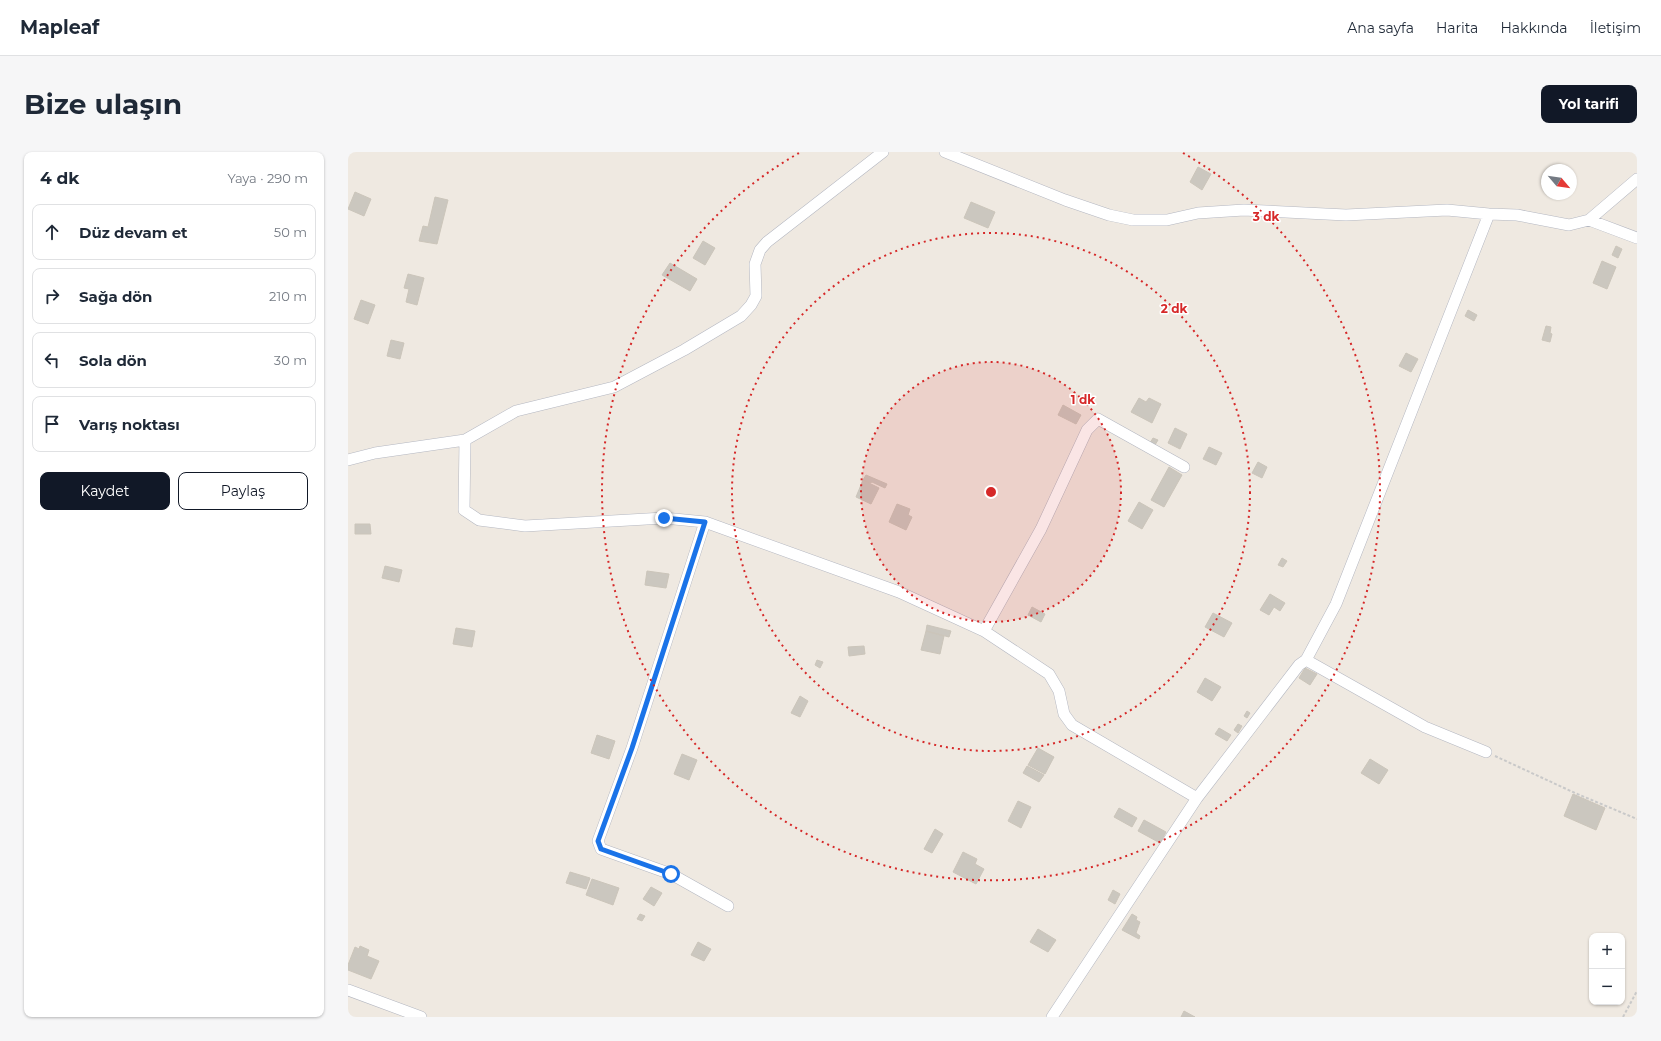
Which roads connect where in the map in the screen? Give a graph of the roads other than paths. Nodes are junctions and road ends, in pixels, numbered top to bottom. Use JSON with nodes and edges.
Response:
{"nodes":[{"id":1,"x":883,"y":152,"type":"edge"},
{"id":2,"x":945,"y":152,"type":"edge"},
{"id":3,"x":1637,"y":178,"type":"edge"},
{"id":4,"x":1489,"y":214,"type":"junction"},
{"id":5,"x":1589,"y":220,"type":"junction"},
{"id":6,"x":1637,"y":238,"type":"edge"},
{"id":7,"x":465,"y":440,"type":"junction"},
{"id":8,"x":348,"y":460,"type":"edge"},
{"id":9,"x":1184,"y":467,"type":"dead end"},
{"id":10,"x":705,"y":522,"type":"junction"},
{"id":11,"x":984,"y":631,"type":"junction"},
{"id":12,"x":1306,"y":660,"type":"junction"},
{"id":13,"x":1486,"y":752,"type":"road end"},
{"id":14,"x":1197,"y":798,"type":"junction"},
{"id":15,"x":728,"y":906,"type":"dead end"},
{"id":16,"x":348,"y":990,"type":"edge"},
{"id":17,"x":422,"y":1017,"type":"edge"},
{"id":18,"x":1052,"y":1017,"type":"edge"}],
"edges":[{"from":1,"to":7,"type":"street"},
{"from":2,"to":4,"type":"street"},
{"from":3,"to":5,"type":"street"},
{"from":4,"to":5,"type":"street"},
{"from":4,"to":12,"type":"street"},
{"from":5,"to":6,"type":"street"},
{"from":7,"to":8,"type":"street"},
{"from":7,"to":10,"type":"street"},
{"from":9,"to":11,"type":"street"},
{"from":10,"to":11,"type":"street"},
{"from":10,"to":15,"type":"street"},
{"from":11,"to":14,"type":"street"},
{"from":12,"to":13,"type":"street"},
{"from":12,"to":14,"type":"street"},
{"from":14,"to":18,"type":"street"},
{"from":16,"to":17,"type":"street"}]}
